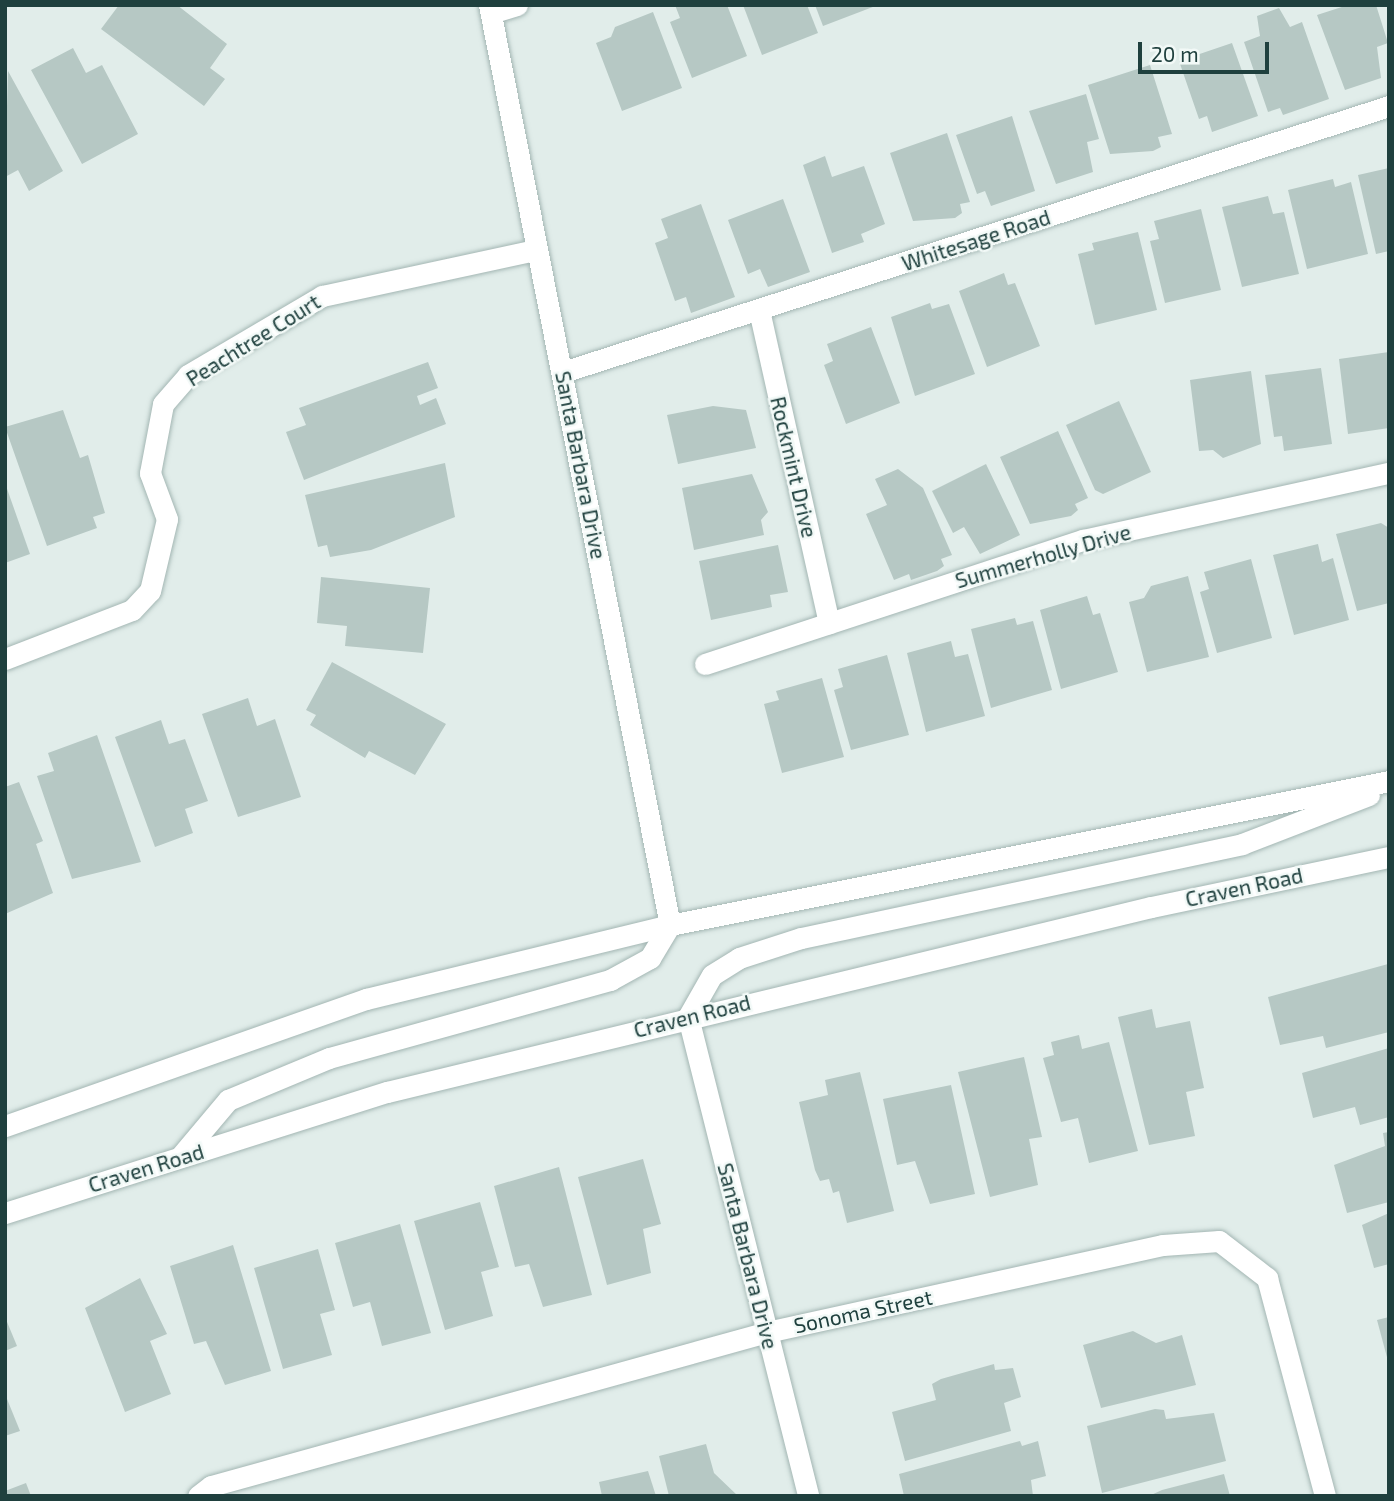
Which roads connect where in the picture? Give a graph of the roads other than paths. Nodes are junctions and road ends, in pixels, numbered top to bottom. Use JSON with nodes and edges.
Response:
{"nodes":[{"id":1,"x":517,"y":5,"type":"edge"},
{"id":2,"x":490,"y":9,"type":"edge"},
{"id":3,"x":1389,"y":106,"type":"edge"},
{"id":4,"x":534,"y":250,"type":"junction"},
{"id":5,"x":759,"y":310,"type":"junction"},
{"id":6,"x":563,"y":372,"type":"junction"},
{"id":7,"x":1389,"y":473,"type":"edge"},
{"id":8,"x":829,"y":623,"type":"junction"},
{"id":9,"x":5,"y":659,"type":"edge"},
{"id":10,"x":705,"y":664,"type":"dead end"},
{"id":11,"x":1389,"y":784,"type":"edge"},
{"id":12,"x":1389,"y":857,"type":"edge"},
{"id":13,"x":670,"y":925,"type":"junction"},
{"id":14,"x":688,"y":1017,"type":"junction"},
{"id":15,"x":5,"y":1125,"type":"edge"},
{"id":16,"x":180,"y":1157,"type":"junction"},
{"id":17,"x":5,"y":1213,"type":"edge"},
{"id":18,"x":767,"y":1332,"type":"junction"},
{"id":19,"x":198,"y":1496,"type":"edge"},
{"id":20,"x":808,"y":1496,"type":"edge"},
{"id":21,"x":1325,"y":1496,"type":"edge"}],
"edges":[{"from":1,"to":2,"type":"street"},
{"from":2,"to":4,"type":"street","name":"Santa Barbara Drive"},
{"from":3,"to":5,"type":"street","name":"Whitesage Road"},
{"from":4,"to":6,"type":"street","name":"Santa Barbara Drive"},
{"from":4,"to":9,"type":"street","name":"Peachtree Court"},
{"from":5,"to":6,"type":"street","name":"Whitesage Road"},
{"from":5,"to":8,"type":"street","name":"Rockmint Drive"},
{"from":6,"to":13,"type":"street","name":"Santa Barbara Drive"},
{"from":7,"to":8,"type":"street","name":"Summerholly Drive"},
{"from":8,"to":10,"type":"street","name":"Summerholly Drive"},
{"from":11,"to":13,"type":"street"},
{"from":11,"to":14,"type":"street"},
{"from":12,"to":14,"type":"street","name":"Craven Road"},
{"from":13,"to":15,"type":"street"},
{"from":13,"to":16,"type":"street"},
{"from":14,"to":16,"type":"street","name":"Craven Road"},
{"from":14,"to":18,"type":"street","name":"Santa Barbara Drive"},
{"from":16,"to":17,"type":"street","name":"Craven Road"},
{"from":18,"to":19,"type":"street","name":"Sonoma Street"},
{"from":18,"to":20,"type":"street","name":"Santa Barbara Drive"},
{"from":18,"to":21,"type":"street","name":"Sonoma Street"}]}
